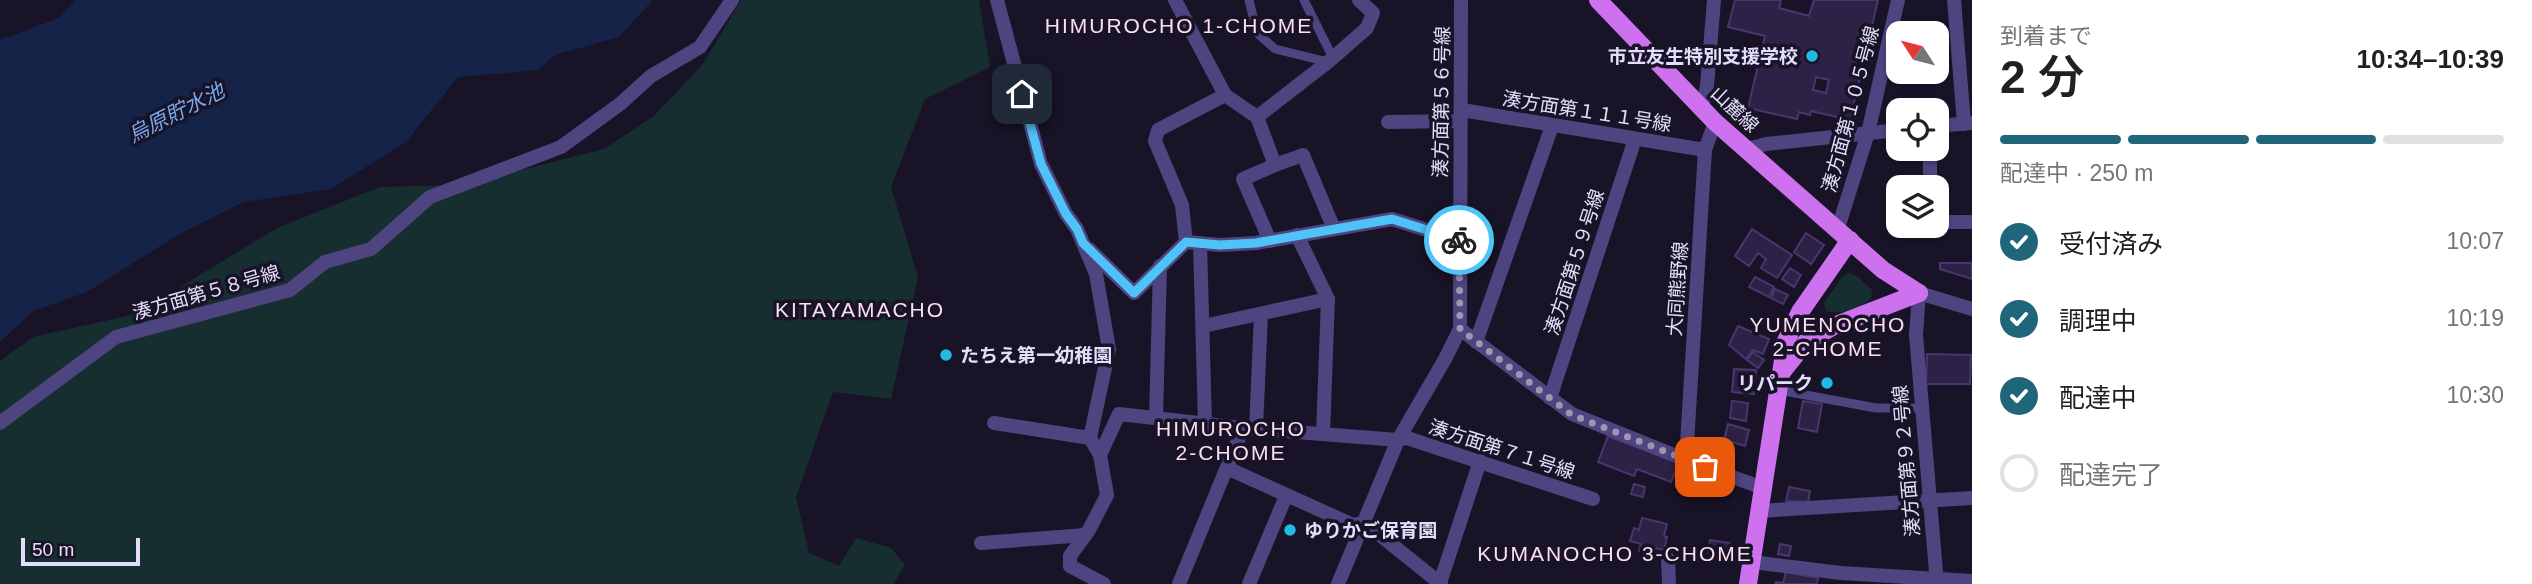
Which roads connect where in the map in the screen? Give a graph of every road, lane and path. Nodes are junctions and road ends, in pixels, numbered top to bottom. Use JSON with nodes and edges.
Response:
{"nodes":[{"id":1,"x":732,"y":0,"type":"edge"},
{"id":2,"x":997,"y":0,"type":"edge"},
{"id":3,"x":1175,"y":0,"type":"edge"},
{"id":4,"x":1250,"y":0,"type":"edge"},
{"id":5,"x":1304,"y":0,"type":"edge"},
{"id":6,"x":1359,"y":0,"type":"edge"},
{"id":7,"x":1461,"y":0,"type":"edge"},
{"id":8,"x":1598,"y":0,"type":"edge"},
{"id":9,"x":1714,"y":0,"type":"edge"},
{"id":10,"x":1898,"y":0,"type":"edge"},
{"id":11,"x":1954,"y":0,"type":"edge"},
{"id":12,"x":1330,"y":60,"type":"junction"},
{"id":13,"x":1225,"y":95,"type":"junction"},
{"id":14,"x":1702,"y":107,"type":"junction"},
{"id":15,"x":1461,"y":115,"type":"junction"},
{"id":16,"x":1257,"y":117,"type":"junction"},
{"id":17,"x":1388,"y":122,"type":"dead end"},
{"id":18,"x":1715,"y":122,"type":"junction"},
{"id":19,"x":1968,"y":124,"type":"edge"},
{"id":20,"x":1552,"y":125,"type":"junction"},
{"id":21,"x":1949,"y":125,"type":"edge"},
{"id":22,"x":1886,"y":131,"type":"edge"},
{"id":23,"x":1868,"y":133,"type":"junction"},
{"id":24,"x":1635,"y":139,"type":"junction"},
{"id":25,"x":1747,"y":149,"type":"junction"},
{"id":26,"x":1706,"y":150,"type":"junction"},
{"id":27,"x":1275,"y":165,"type":"junction"},
{"id":28,"x":1949,"y":222,"type":"edge"},
{"id":29,"x":1972,"y":222,"type":"edge"},
{"id":30,"x":1334,"y":229,"type":"junction"},
{"id":31,"x":1844,"y":234,"type":"junction"},
{"id":32,"x":1297,"y":235,"type":"junction"},
{"id":33,"x":1270,"y":240,"type":"junction"},
{"id":34,"x":1459,"y":240,"type":"junction"},
{"id":35,"x":1193,"y":242,"type":"junction"},
{"id":36,"x":1083,"y":243,"type":"junction"},
{"id":37,"x":1160,"y":266,"type":"junction"},
{"id":38,"x":1919,"y":293,"type":"junction"},
{"id":39,"x":1328,"y":299,"type":"junction"},
{"id":40,"x":1972,"y":309,"type":"edge"},
{"id":41,"x":1261,"y":314,"type":"junction"},
{"id":42,"x":1203,"y":326,"type":"junction"},
{"id":43,"x":1460,"y":329,"type":"junction"},
{"id":44,"x":1476,"y":342,"type":"junction"},
{"id":45,"x":1779,"y":382,"type":"junction"},
{"id":46,"x":1550,"y":398,"type":"junction"},
{"id":47,"x":1921,"y":408,"type":"junction"},
{"id":48,"x":1156,"y":418,"type":"junction"},
{"id":49,"x":994,"y":422,"type":"dead end"},
{"id":50,"x":0,"y":423,"type":"edge"},
{"id":51,"x":1205,"y":423,"type":"junction"},
{"id":52,"x":1250,"y":428,"type":"junction"},
{"id":53,"x":1323,"y":434,"type":"junction"},
{"id":54,"x":1090,"y":438,"type":"junction"},
{"id":55,"x":1398,"y":440,"type":"junction"},
{"id":56,"x":1100,"y":455,"type":"junction"},
{"id":57,"x":1686,"y":460,"type":"junction"},
{"id":58,"x":1480,"y":461,"type":"junction"},
{"id":59,"x":1227,"y":468,"type":"junction"},
{"id":60,"x":1763,"y":488,"type":"junction"},
{"id":61,"x":1286,"y":496,"type":"junction"},
{"id":62,"x":1972,"y":498,"type":"edge"},
{"id":63,"x":1593,"y":499,"type":"dead end"},
{"id":64,"x":1928,"y":501,"type":"junction"},
{"id":65,"x":1759,"y":511,"type":"junction"},
{"id":66,"x":1365,"y":523,"type":"junction"},
{"id":67,"x":1085,"y":535,"type":"junction"},
{"id":68,"x":981,"y":543,"type":"dead end"},
{"id":69,"x":1668,"y":559,"type":"dead end"},
{"id":70,"x":1752,"y":562,"type":"junction"},
{"id":71,"x":1839,"y":579,"type":"edge"},
{"id":72,"x":1893,"y":580,"type":"edge"},
{"id":73,"x":1972,"y":581,"type":"edge"},
{"id":74,"x":1936,"y":582,"type":"edge"},
{"id":75,"x":1440,"y":583,"type":"edge"},
{"id":76,"x":1104,"y":584,"type":"edge"},
{"id":77,"x":1179,"y":584,"type":"edge"},
{"id":78,"x":1249,"y":584,"type":"edge"},
{"id":79,"x":1338,"y":584,"type":"edge"},
{"id":80,"x":1669,"y":584,"type":"edge"},
{"id":81,"x":1748,"y":584,"type":"edge"}],
"edges":[{"from":1,"to":50,"type":"street","name":"湊方面第５８号線"},
{"from":2,"to":36,"type":"street"},
{"from":3,"to":13,"type":"street"},
{"from":4,"to":12,"type":"lane"},
{"from":5,"to":12,"type":"lane"},
{"from":6,"to":12,"type":"street"},
{"from":7,"to":15,"type":"street","name":"湊方面第５６号線"},
{"from":8,"to":14,"type":"main road","name":"山麓線"},
{"from":9,"to":14,"type":"street"},
{"from":10,"to":23,"type":"street","name":"湊方面第１０５号線"},
{"from":11,"to":19,"type":"street"},
{"from":12,"to":16,"type":"street"},
{"from":13,"to":16,"type":"street"},
{"from":13,"to":35,"type":"street"},
{"from":14,"to":18,"type":"main road","name":"山麓線"},
{"from":15,"to":17,"type":"street","name":"湊方面第１１１号線"},
{"from":15,"to":20,"type":"street","name":"湊方面第１１１号線"},
{"from":15,"to":34,"type":"street","name":"湊方面第５６号線"},
{"from":16,"to":27,"type":"street"},
{"from":18,"to":25,"type":"main road","name":"山麓線"},
{"from":18,"to":26,"type":"street","name":"大同熊野線"},
{"from":19,"to":21,"type":"street"},
{"from":20,"to":24,"type":"street","name":"湊方面第１１１号線"},
{"from":20,"to":44,"type":"street"},
{"from":22,"to":23,"type":"street"},
{"from":23,"to":25,"type":"street"},
{"from":23,"to":31,"type":"street","name":"湊方面第１０５号線"},
{"from":24,"to":26,"type":"street","name":"湊方面第１１１号線"},
{"from":24,"to":46,"type":"street","name":"湊方面第５９号線"},
{"from":25,"to":31,"type":"main road","name":"山麓線"},
{"from":26,"to":57,"type":"street","name":"大同熊野線"},
{"from":27,"to":30,"type":"street"},
{"from":27,"to":33,"type":"street"},
{"from":28,"to":29,"type":"street"},
{"from":30,"to":32,"type":"street"},
{"from":30,"to":34,"type":"street"},
{"from":31,"to":38,"type":"main road","name":"山麓線"},
{"from":31,"to":45,"type":"main road"},
{"from":32,"to":33,"type":"street"},
{"from":32,"to":39,"type":"street"},
{"from":33,"to":35,"type":"street"},
{"from":34,"to":43,"type":"street","name":"湊方面第５６号線"},
{"from":35,"to":37,"type":"street"},
{"from":35,"to":42,"type":"street"},
{"from":36,"to":37,"type":"street"},
{"from":36,"to":54,"type":"street"},
{"from":37,"to":48,"type":"street"},
{"from":38,"to":40,"type":"street"},
{"from":38,"to":45,"type":"main road"},
{"from":38,"to":47,"type":"street","name":"湊方面第９２号線"},
{"from":39,"to":41,"type":"street"},
{"from":39,"to":53,"type":"street"},
{"from":41,"to":42,"type":"street"},
{"from":41,"to":52,"type":"street"},
{"from":42,"to":51,"type":"street"},
{"from":43,"to":44,"type":"street"},
{"from":43,"to":55,"type":"street","name":"湊方面第５６号線"},
{"from":44,"to":46,"type":"street"},
{"from":45,"to":47,"type":"lane"},
{"from":45,"to":60,"type":"main road"},
{"from":46,"to":57,"type":"street"},
{"from":47,"to":64,"type":"street","name":"湊方面第９２号線"},
{"from":48,"to":51,"type":"street","name":"湊方面第７１号線"},
{"from":48,"to":56,"type":"street","name":"湊方面第７１号線"},
{"from":49,"to":54,"type":"street"},
{"from":51,"to":52,"type":"street","name":"湊方面第７１号線"},
{"from":52,"to":53,"type":"street","name":"湊方面第７１号線"},
{"from":52,"to":59,"type":"street"},
{"from":53,"to":55,"type":"street","name":"湊方面第７１号線"},
{"from":54,"to":56,"type":"street"},
{"from":55,"to":58,"type":"street","name":"湊方面第７１号線"},
{"from":55,"to":66,"type":"street","name":"湊方面第５６号線"},
{"from":56,"to":67,"type":"street"},
{"from":57,"to":60,"type":"street"},
{"from":58,"to":63,"type":"street","name":"湊方面第７１号線"},
{"from":58,"to":75,"type":"street"},
{"from":59,"to":61,"type":"street"},
{"from":59,"to":77,"type":"street"},
{"from":60,"to":65,"type":"main road"},
{"from":61,"to":66,"type":"street"},
{"from":61,"to":78,"type":"street"},
{"from":62,"to":64,"type":"street"},
{"from":64,"to":65,"type":"street"},
{"from":64,"to":74,"type":"street","name":"湊方面第９２号線"},
{"from":65,"to":70,"type":"main road"},
{"from":66,"to":75,"type":"street"},
{"from":66,"to":79,"type":"street","name":"湊方面第５６号線"},
{"from":67,"to":68,"type":"street"},
{"from":67,"to":76,"type":"street"},
{"from":69,"to":80,"type":"street"},
{"from":70,"to":71,"type":"street"},
{"from":70,"to":81,"type":"main road"},
{"from":71,"to":72,"type":"street"},
{"from":72,"to":74,"type":"street"},
{"from":73,"to":74,"type":"street"}]}
